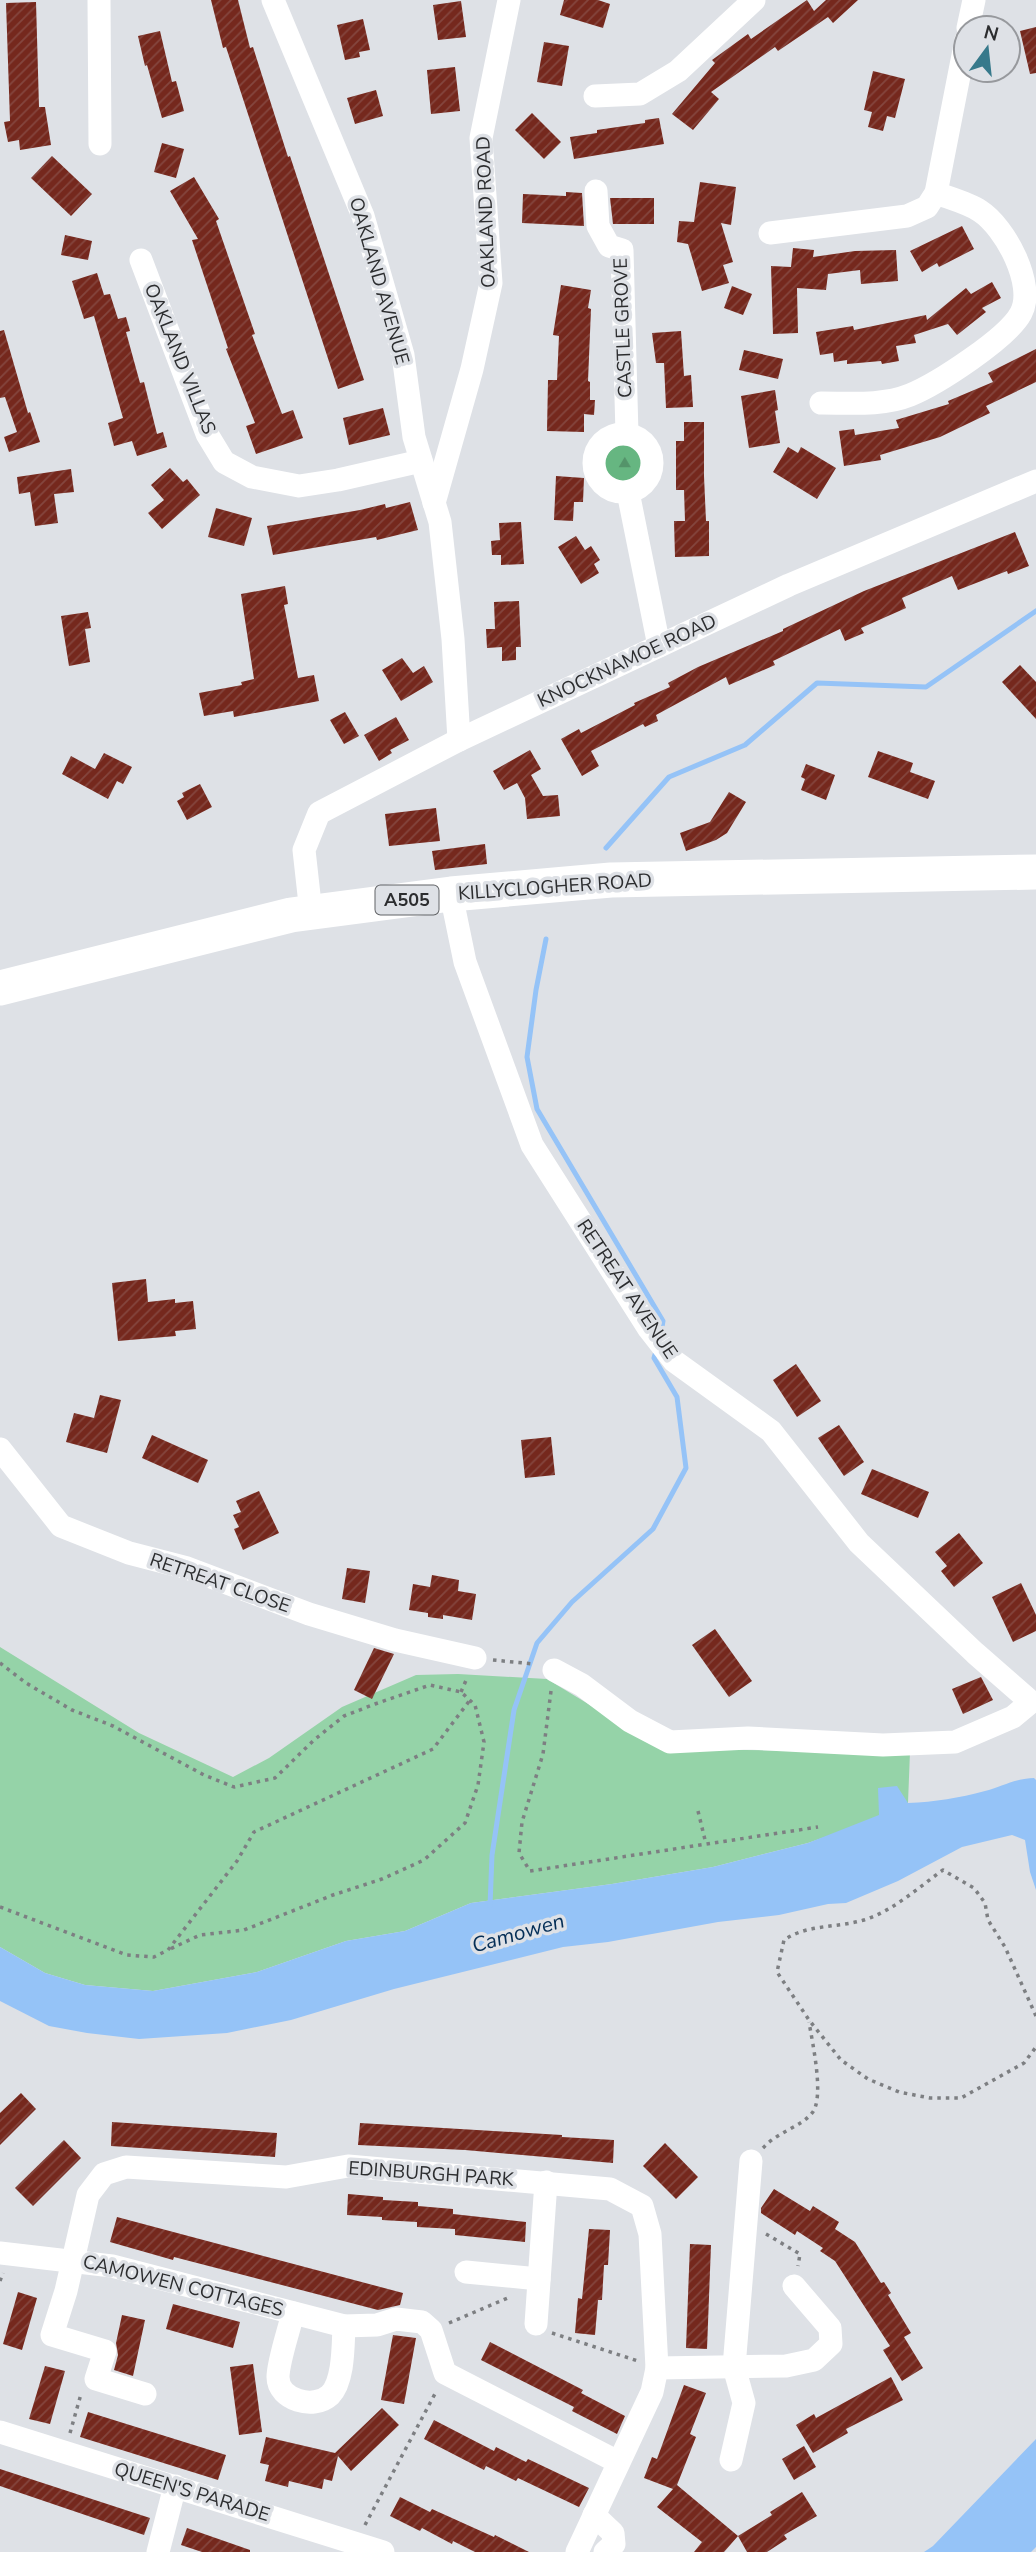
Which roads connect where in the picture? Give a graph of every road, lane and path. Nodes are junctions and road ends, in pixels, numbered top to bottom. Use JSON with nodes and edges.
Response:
{"nodes":[{"id":1,"x":99,"y":0,"type":"edge"},
{"id":2,"x":273,"y":0,"type":"edge"},
{"id":3,"x":509,"y":0,"type":"edge"},
{"id":4,"x":754,"y":0,"type":"edge"},
{"id":5,"x":957,"y":84,"type":"edge"},
{"id":6,"x":595,"y":96,"type":"dead end"},
{"id":7,"x":100,"y":144,"type":"dead end"},
{"id":8,"x":596,"y":191,"type":"dead end"},
{"id":9,"x":936,"y":193,"type":"junction"},
{"id":10,"x":770,"y":233,"type":"dead end"},
{"id":11,"x":141,"y":260,"type":"dead end"},
{"id":12,"x":821,"y":403,"type":"dead end"},
{"id":13,"x":627,"y":434,"type":"junction"},
{"id":14,"x":421,"y":461,"type":"junction"},
{"id":15,"x":1036,"y":481,"type":"edge"},
{"id":16,"x":628,"y":492,"type":"junction"},
{"id":17,"x":434,"y":503,"type":"junction"},
{"id":18,"x":659,"y":646,"type":"junction"},
{"id":19,"x":458,"y":740,"type":"junction"},
{"id":20,"x":1036,"y":872,"type":"edge"},
{"id":21,"x":451,"y":894,"type":"junction"},
{"id":22,"x":311,"y":913,"type":"junction"},
{"id":23,"x":0,"y":988,"type":"edge"},
{"id":24,"x":0,"y":1449,"type":"edge"},
{"id":25,"x":475,"y":1658,"type":"dead end"},
{"id":26,"x":515,"y":1662,"type":"dead end"},
{"id":27,"x":0,"y":1663,"type":"edge"},
{"id":28,"x":549,"y":1667,"type":"junction"},
{"id":29,"x":470,"y":1700,"type":"junction"},
{"id":30,"x":1027,"y":1708,"type":"edge"},
{"id":31,"x":698,"y":1811,"type":"dead end"},
{"id":32,"x":818,"y":1827,"type":"dead end"},
{"id":33,"x":706,"y":1844,"type":"junction"},
{"id":34,"x":0,"y":1907,"type":"edge"},
{"id":35,"x":168,"y":1950,"type":"junction"},
{"id":36,"x":1036,"y":2016,"type":"edge"},
{"id":37,"x":809,"y":2020,"type":"junction"},
{"id":38,"x":1036,"y":2047,"type":"edge"},
{"id":39,"x":751,"y":2161,"type":"joint"},
{"id":40,"x":546,"y":2182,"type":"junction"},
{"id":41,"x":746,"y":2222,"type":"junction"},
{"id":42,"x":0,"y":2253,"type":"edge"},
{"id":43,"x":74,"y":2260,"type":"junction"},
{"id":44,"x":466,"y":2272,"type":"dead end"},
{"id":45,"x":539,"y":2279,"type":"junction"},
{"id":46,"x":794,"y":2286,"type":"joint"},
{"id":47,"x":293,"y":2313,"type":"junction"},
{"id":48,"x":536,"y":2324,"type":"dead end"},
{"id":49,"x":344,"y":2326,"type":"junction"},
{"id":50,"x":734,"y":2367,"type":"junction"},
{"id":51,"x":657,"y":2368,"type":"junction"},
{"id":52,"x":445,"y":2372,"type":"junction"},
{"id":53,"x":83,"y":2387,"type":"dead end"},
{"id":54,"x":145,"y":2394,"type":"dead end"},
{"id":55,"x":0,"y":2432,"type":"edge"},
{"id":56,"x":64,"y":2452,"type":"junction"},
{"id":57,"x":732,"y":2460,"type":"dead end"},
{"id":58,"x":618,"y":2462,"type":"junction"},
{"id":59,"x":174,"y":2486,"type":"junction"},
{"id":60,"x":594,"y":2515,"type":"junction"},
{"id":61,"x":355,"y":2543,"type":"junction"},
{"id":62,"x":158,"y":2552,"type":"edge"},
{"id":63,"x":383,"y":2552,"type":"edge"},
{"id":64,"x":577,"y":2552,"type":"edge"},
{"id":65,"x":606,"y":2552,"type":"edge"}],
"edges":[{"from":1,"to":7,"type":"street"},
{"from":2,"to":14,"type":"street","name":"OAKLAND AVENUE"},
{"from":3,"to":17,"type":"street","name":"OAKLAND ROAD"},
{"from":4,"to":6,"type":"street"},
{"from":5,"to":9,"type":"street"},
{"from":8,"to":13,"type":"street","name":"CASTLE GROVE"},
{"from":9,"to":10,"type":"street"},
{"from":9,"to":12,"type":"street"},
{"from":11,"to":14,"type":"street","name":"OAKLAND VILLAS"},
{"from":13,"to":16,"type":"street"},
{"from":13,"to":16,"type":"street"},
{"from":14,"to":17,"type":"street","name":"OAKLAND AVENUE"},
{"from":15,"to":18,"type":"street","name":"KNOCKNAMOE ROAD"},
{"from":16,"to":18,"type":"street"},
{"from":17,"to":19,"type":"street","name":"OAKLAND AVENUE"},
{"from":18,"to":19,"type":"street","name":"KNOCKNAMOE ROAD"},
{"from":19,"to":22,"type":"street","name":"KNOCKNAMOE ROAD"},
{"from":20,"to":21,"type":"highway","name":"KILLYCLOGHER ROAD","number":"A505"},
{"from":21,"to":22,"type":"highway","name":"KILLYCLOGHER ROAD","number":"A505"},
{"from":21,"to":30,"type":"street","name":"RETREAT AVENUE"},
{"from":22,"to":23,"type":"highway","name":"KILLYCLOGHER ROAD","number":"A505"},
{"from":24,"to":25,"type":"street","name":"RETREAT CLOSE"},
{"from":26,"to":28,"type":"path"},
{"from":27,"to":29,"type":"path"},
{"from":28,"to":30,"type":"street"},
{"from":28,"to":33,"type":"path"},
{"from":29,"to":35,"type":"path"},
{"from":29,"to":35,"type":"path"},
{"from":31,"to":33,"type":"path"},
{"from":32,"to":33,"type":"path"},
{"from":34,"to":35,"type":"path"},
{"from":36,"to":37,"type":"path"},
{"from":37,"to":38,"type":"path"},
{"from":37,"to":39,"type":"path"},
{"from":39,"to":41,"type":"street"},
{"from":40,"to":43,"type":"street","name":"EDINBURGH PARK"},
{"from":40,"to":45,"type":"street"},
{"from":40,"to":51,"type":"street","name":"EDINBURGH PARK"},
{"from":41,"to":46,"type":"path"},
{"from":41,"to":50,"type":"street"},
{"from":42,"to":43,"type":"street","name":"CAMOWEN COTTAGES"},
{"from":43,"to":47,"type":"street","name":"CAMOWEN COTTAGES"},
{"from":43,"to":54,"type":"street","name":"EDINBURGH PARK"},
{"from":44,"to":45,"type":"street"},
{"from":45,"to":48,"type":"street"},
{"from":46,"to":50,"type":"street"},
{"from":47,"to":49,"type":"street","name":"CAMOWEN COTTAGES"},
{"from":47,"to":49,"type":"street","name":"CAMOWEN COTTAGES"},
{"from":49,"to":52,"type":"street","name":"CAMOWEN COTTAGES"},
{"from":50,"to":51,"type":"street"},
{"from":50,"to":57,"type":"street"},
{"from":51,"to":58,"type":"street"},
{"from":52,"to":58,"type":"street"},
{"from":52,"to":61,"type":"path"},
{"from":53,"to":56,"type":"path"},
{"from":55,"to":56,"type":"street","name":"QUEEN'S PARADE"},
{"from":56,"to":59,"type":"street","name":"QUEEN'S PARADE"},
{"from":58,"to":60,"type":"street"},
{"from":59,"to":61,"type":"street","name":"QUEEN'S PARADE"},
{"from":59,"to":62,"type":"street"},
{"from":60,"to":64,"type":"street"},
{"from":60,"to":65,"type":"street"},
{"from":61,"to":63,"type":"street","name":"QUEEN'S PARADE"}]}
